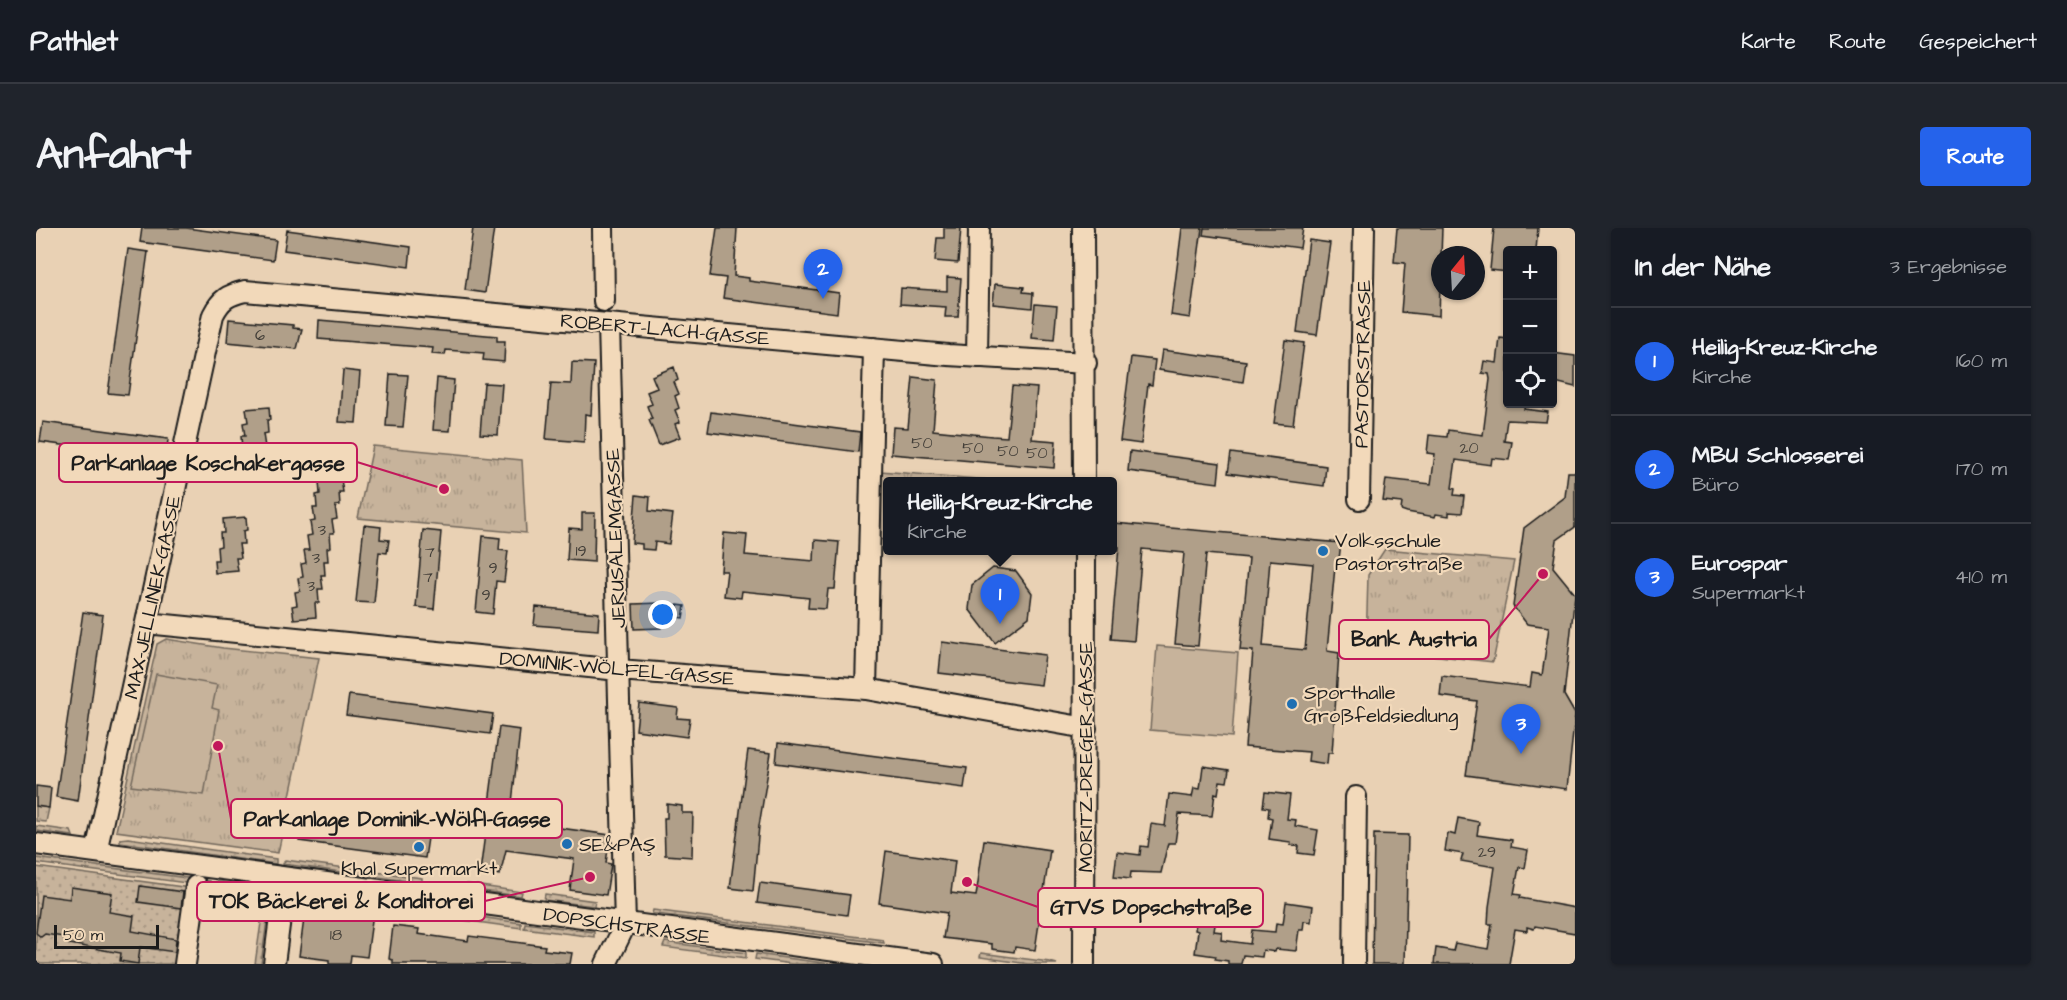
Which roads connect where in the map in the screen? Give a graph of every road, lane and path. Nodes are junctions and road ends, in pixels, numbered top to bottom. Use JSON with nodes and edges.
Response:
{"nodes":[{"id":1,"x":603,"y":228,"type":"edge"},
{"id":2,"x":979,"y":228,"type":"edge"},
{"id":3,"x":1083,"y":228,"type":"edge"},
{"id":4,"x":1364,"y":228,"type":"edge"},
{"id":5,"x":245,"y":291,"type":"joint"},
{"id":6,"x":604,"y":301,"type":"dead end"},
{"id":7,"x":609,"y":325,"type":"junction"},
{"id":8,"x":874,"y":348,"type":"junction"},
{"id":9,"x":977,"y":357,"type":"junction"},
{"id":10,"x":1086,"y":363,"type":"junction"},
{"id":11,"x":1084,"y":477,"type":"edge"},
{"id":12,"x":1359,"y":499,"type":"dead end"},
{"id":13,"x":1085,"y":555,"type":"edge"},
{"id":14,"x":146,"y":623,"type":"junction"},
{"id":15,"x":619,"y":670,"type":"junction"},
{"id":16,"x":866,"y":689,"type":"junction"},
{"id":17,"x":1086,"y":728,"type":"junction"},
{"id":18,"x":1356,"y":797,"type":"dead end"},
{"id":19,"x":36,"y":844,"type":"edge"},
{"id":20,"x":96,"y":852,"type":"junction"},
{"id":21,"x":285,"y":879,"type":"junction"},
{"id":22,"x":196,"y":886,"type":"dead end"},
{"id":23,"x":625,"y":925,"type":"junction"},
{"id":24,"x":185,"y":964,"type":"edge"},
{"id":25,"x":274,"y":964,"type":"edge"},
{"id":26,"x":606,"y":964,"type":"edge"},
{"id":27,"x":933,"y":964,"type":"edge"},
{"id":28,"x":1084,"y":964,"type":"edge"},
{"id":29,"x":1354,"y":964,"type":"edge"}],
"edges":[{"from":1,"to":6,"type":"street"},
{"from":2,"to":9,"type":"street"},
{"from":3,"to":10,"type":"street"},
{"from":4,"to":12,"type":"street","name":"PASTORSTRASSE"},
{"from":5,"to":7,"type":"street","name":"ROBERT-LACH-GASSE"},
{"from":5,"to":14,"type":"street","name":"MAX-JELLINEK-GASSE"},
{"from":7,"to":8,"type":"street","name":"ROBERT-LACH-GASSE"},
{"from":7,"to":15,"type":"street","name":"JERUSALEMGASSE"},
{"from":8,"to":9,"type":"street","name":"ROBERT-LACH-GASSE"},
{"from":8,"to":16,"type":"street"},
{"from":9,"to":10,"type":"street","name":"ROBERT-LACH-GASSE"},
{"from":10,"to":11,"type":"street"},
{"from":13,"to":17,"type":"street","name":"MORITZ-DREGER-GASSE"},
{"from":14,"to":15,"type":"street","name":"DOMINIK-WÖLFEL-GASSE"},
{"from":14,"to":20,"type":"street","name":"MAX-JELLINEK-GASSE"},
{"from":15,"to":16,"type":"street","name":"DOMINIK-WÖLFEL-GASSE"},
{"from":15,"to":23,"type":"street","name":"JERUSALEMGASSE"},
{"from":16,"to":17,"type":"street","name":"DOMINIK-WÖLFEL-GASSE"},
{"from":17,"to":28,"type":"street","name":"MORITZ-DREGER-GASSE"},
{"from":18,"to":29,"type":"street"},
{"from":19,"to":20,"type":"street","name":"DOPSCHSTRASSE"},
{"from":20,"to":21,"type":"street","name":"DOPSCHSTRASSE"},
{"from":21,"to":23,"type":"street","name":"DOPSCHSTRASSE"},
{"from":21,"to":25,"type":"street"},
{"from":22,"to":24,"type":"street"},
{"from":23,"to":26,"type":"street","name":"JERUSALEMGASSE"},
{"from":23,"to":27,"type":"street","name":"DOPSCHSTRASSE"}]}
